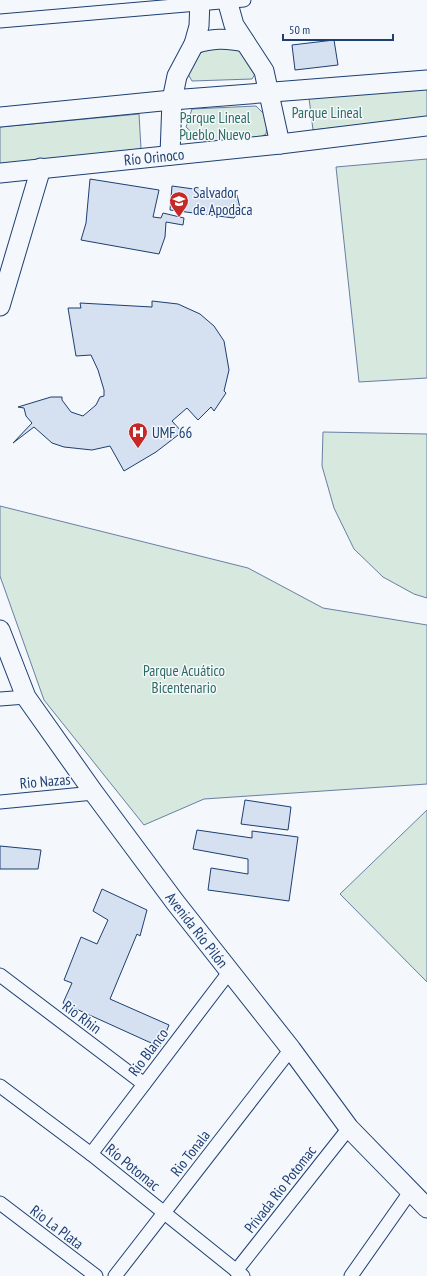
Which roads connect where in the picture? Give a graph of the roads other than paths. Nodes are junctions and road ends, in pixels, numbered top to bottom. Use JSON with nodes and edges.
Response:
{"nodes":[{"id":1,"x":232,"y":0,"type":"edge"},
{"id":2,"x":200,"y":2,"type":"edge"},
{"id":3,"x":0,"y":21,"type":"edge"},
{"id":4,"x":245,"y":42,"type":"junction"},
{"id":5,"x":194,"y":44,"type":"junction"},
{"id":6,"x":427,"y":80,"type":"edge"},
{"id":7,"x":270,"y":93,"type":"junction"},
{"id":8,"x":172,"y":100,"type":"junction"},
{"id":9,"x":0,"y":117,"type":"edge"},
{"id":10,"x":427,"y":126,"type":"edge"},
{"id":11,"x":280,"y":144,"type":"junction"},
{"id":12,"x":170,"y":155,"type":"junction"},
{"id":13,"x":41,"y":168,"type":"junction"},
{"id":14,"x":0,"y":173,"type":"edge"},
{"id":15,"x":0,"y":306,"type":"edge"},
{"id":16,"x":0,"y":630,"type":"edge"},
{"id":17,"x":26,"y":697,"type":"junction"},
{"id":18,"x":0,"y":699,"type":"edge"},
{"id":19,"x":94,"y":793,"type":"junction"},
{"id":20,"x":0,"y":802,"type":"edge"},
{"id":21,"x":230,"y":971,"type":"junction"},
{"id":22,"x":0,"y":975,"type":"edge"},
{"id":23,"x":291,"y":1049,"type":"junction"},
{"id":24,"x":144,"y":1084,"type":"junction"},
{"id":25,"x":0,"y":1086,"type":"edge"},
{"id":26,"x":349,"y":1128,"type":"junction"},
{"id":27,"x":92,"y":1154,"type":"junction"},
{"id":28,"x":410,"y":1192,"type":"junction"},
{"id":29,"x":0,"y":1203,"type":"edge"},
{"id":30,"x":427,"y":1208,"type":"edge"},
{"id":31,"x":164,"y":1213,"type":"junction"},
{"id":32,"x":239,"y":1273,"type":"edge"},
{"id":33,"x":96,"y":1276,"type":"edge"},
{"id":34,"x":115,"y":1276,"type":"edge"},
{"id":35,"x":351,"y":1276,"type":"edge"}],
"edges":[{"from":1,"to":2,"type":"street"},
{"from":1,"to":4,"type":"street"},
{"from":2,"to":3,"type":"street"},
{"from":2,"to":5,"type":"street"},
{"from":4,"to":5,"type":"street"},
{"from":4,"to":7,"type":"street"},
{"from":5,"to":8,"type":"street"},
{"from":6,"to":7,"type":"street"},
{"from":7,"to":8,"type":"street"},
{"from":7,"to":11,"type":"street"},
{"from":8,"to":9,"type":"street"},
{"from":8,"to":12,"type":"street"},
{"from":10,"to":11,"type":"street","name":"Río Orinoco"},
{"from":11,"to":12,"type":"street","name":"Río Orinoco"},
{"from":12,"to":13,"type":"street","name":"Río Orinoco"},
{"from":13,"to":14,"type":"street","name":"Río Orinoco"},
{"from":13,"to":15,"type":"street"},
{"from":16,"to":17,"type":"street","name":"Avenida Río Pilón"},
{"from":17,"to":18,"type":"street"},
{"from":17,"to":19,"type":"street","name":"Avenida Río Pilón"},
{"from":19,"to":20,"type":"street","name":"Rio Nazas"},
{"from":19,"to":21,"type":"street","name":"Avenida Río Pilón"},
{"from":21,"to":23,"type":"street","name":"Avenida Río Pilón"},
{"from":21,"to":24,"type":"street","name":"Rio Blanco"},
{"from":22,"to":24,"type":"street","name":"Rio Rhin"},
{"from":23,"to":26,"type":"street","name":"Avenida Río Pilón"},
{"from":23,"to":31,"type":"street","name":"Rio Tonala"},
{"from":24,"to":27,"type":"street","name":"Rio Blanco"},
{"from":25,"to":27,"type":"street","name":"Río Potomac"},
{"from":26,"to":28,"type":"street","name":"Avenida Río Pilón"},
{"from":26,"to":32,"type":"street","name":"Privada Rio Potomac"},
{"from":27,"to":31,"type":"street","name":"Río Potomac"},
{"from":28,"to":30,"type":"street","name":"Avenida Río Pilón"},
{"from":28,"to":35,"type":"street"},
{"from":29,"to":33,"type":"street","name":"Rio La Plata"},
{"from":31,"to":32,"type":"street","name":"Río Potomac"},
{"from":31,"to":34,"type":"street","name":"Rio Tonala"}]}
